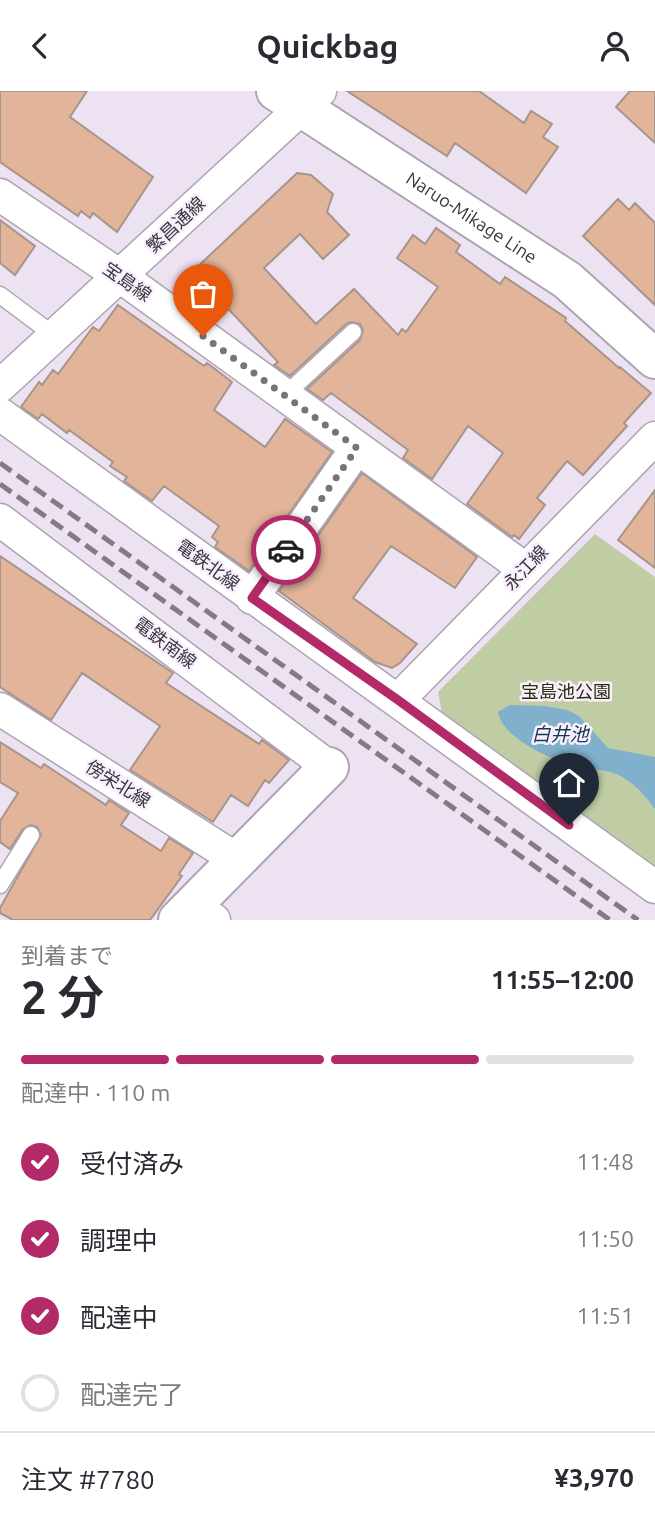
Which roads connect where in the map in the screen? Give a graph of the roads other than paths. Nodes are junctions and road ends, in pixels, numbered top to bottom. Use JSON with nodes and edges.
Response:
{"nodes":[{"id":1,"x":299,"y":97,"type":"edge"},
{"id":2,"x":0,"y":195,"type":"edge"},
{"id":3,"x":120,"y":277,"type":"junction"},
{"id":4,"x":0,"y":295,"type":"edge"},
{"id":5,"x":353,"y":332,"type":"dead end"},
{"id":6,"x":55,"y":336,"type":"junction"},
{"id":7,"x":655,"y":359,"type":"edge"},
{"id":8,"x":0,"y":386,"type":"edge"},
{"id":9,"x":285,"y":395,"type":"junction"},
{"id":10,"x":0,"y":414,"type":"edge"},
{"id":11,"x":655,"y":438,"type":"edge"},
{"id":12,"x":357,"y":448,"type":"junction"},
{"id":13,"x":0,"y":520,"type":"edge"},
{"id":14,"x":525,"y":569,"type":"junction"},
{"id":15,"x":252,"y":598,"type":"junction"},
{"id":16,"x":398,"y":700,"type":"junction"},
{"id":17,"x":0,"y":709,"type":"edge"},
{"id":18,"x":329,"y":767,"type":"joint"},
{"id":19,"x":31,"y":835,"type":"dead end"},
{"id":20,"x":236,"y":859,"type":"junction"},
{"id":21,"x":0,"y":885,"type":"edge"},
{"id":22,"x":655,"y":887,"type":"edge"},
{"id":23,"x":195,"y":915,"type":"edge"}],
"edges":[{"from":1,"to":3,"type":"street","name":"繁昌通線"},
{"from":1,"to":7,"type":"street","name":"Naruo-Mikage Line"},
{"from":2,"to":3,"type":"street","name":"宝島線"},
{"from":3,"to":6,"type":"street","name":"繁昌通線"},
{"from":3,"to":9,"type":"street","name":"宝島線"},
{"from":4,"to":6,"type":"lane"},
{"from":5,"to":9,"type":"lane"},
{"from":6,"to":8,"type":"street","name":"繁昌通線"},
{"from":9,"to":12,"type":"street","name":"宝島線"},
{"from":10,"to":15,"type":"street","name":"電鉄北線"},
{"from":11,"to":14,"type":"street","name":"永江線"},
{"from":12,"to":14,"type":"street","name":"宝島線"},
{"from":12,"to":15,"type":"street"},
{"from":13,"to":18,"type":"street","name":"電鉄南線"},
{"from":14,"to":16,"type":"street","name":"永江線"},
{"from":15,"to":16,"type":"street","name":"電鉄北線"},
{"from":16,"to":22,"type":"street","name":"電鉄北線"},
{"from":17,"to":20,"type":"street","name":"傍栄北線"},
{"from":18,"to":20,"type":"street"},
{"from":19,"to":21,"type":"lane"},
{"from":20,"to":23,"type":"street"}]}
